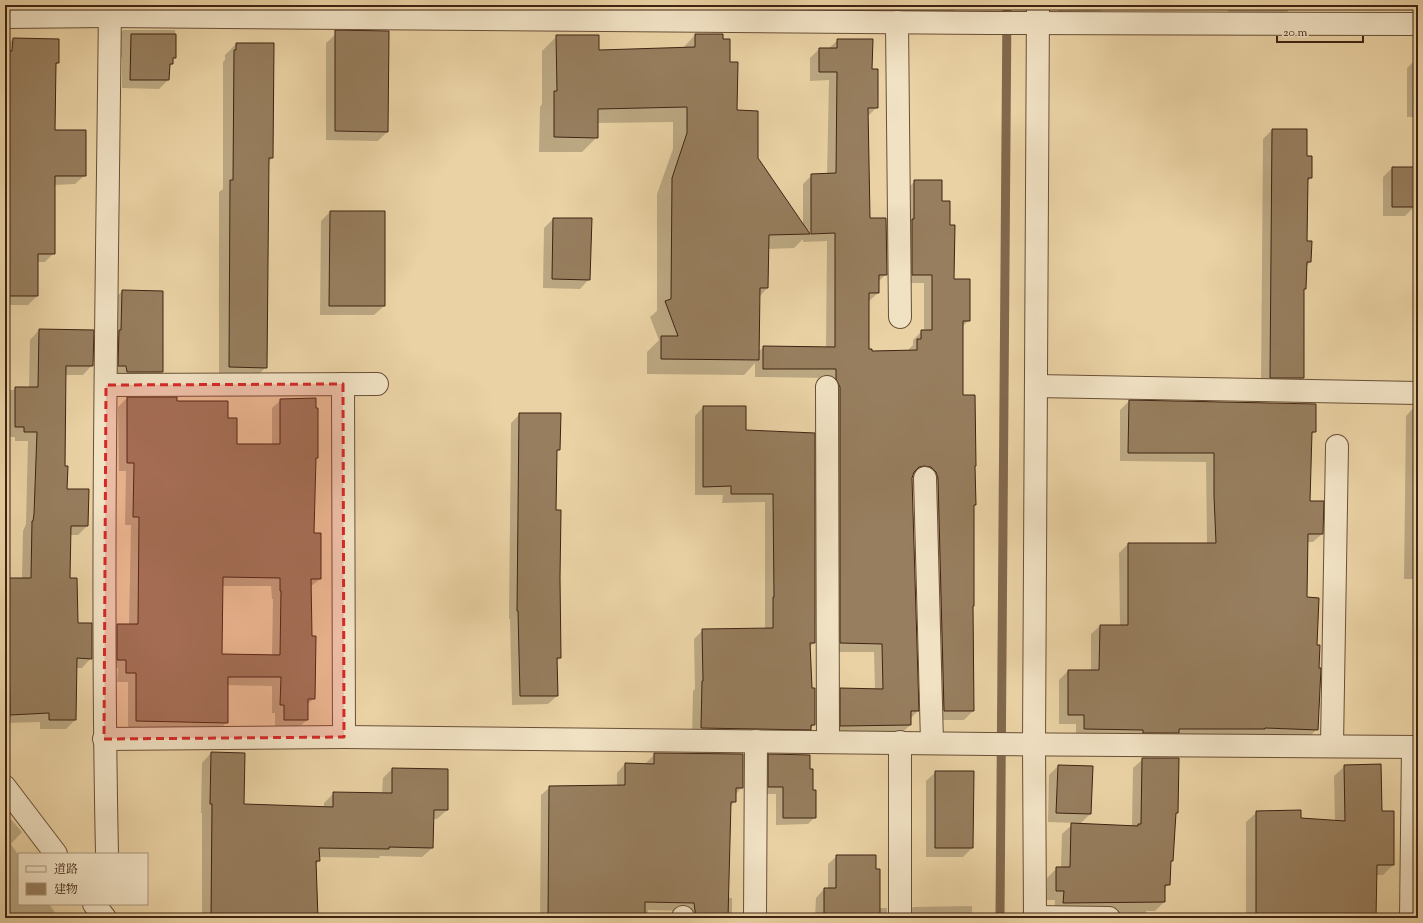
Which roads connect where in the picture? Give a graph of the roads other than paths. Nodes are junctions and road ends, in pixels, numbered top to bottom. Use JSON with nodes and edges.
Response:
{"nodes":[{"id":1,"x":110,"y":10,"type":"edge"},
{"id":2,"x":5,"y":17,"type":"edge"},
{"id":3,"x":1025,"y":18,"type":"edge"},
{"id":4,"x":897,"y":22,"type":"junction"},
{"id":5,"x":1418,"y":24,"type":"edge"},
{"id":6,"x":900,"y":317,"type":"dead end"},
{"id":7,"x":343,"y":384,"type":"junction"},
{"id":8,"x":377,"y":384,"type":"dead end"},
{"id":9,"x":106,"y":385,"type":"junction"},
{"id":10,"x":1036,"y":386,"type":"junction"},
{"id":11,"x":827,"y":388,"type":"dead end"},
{"id":12,"x":1418,"y":392,"type":"edge"},
{"id":13,"x":1337,"y":446,"type":"dead end"},
{"id":14,"x":925,"y":478,"type":"dead end"},
{"id":15,"x":344,"y":737,"type":"junction"},
{"id":16,"x":104,"y":740,"type":"junction"},
{"id":17,"x":756,"y":741,"type":"junction"},
{"id":18,"x":828,"y":741,"type":"junction"},
{"id":19,"x":900,"y":742,"type":"junction"},
{"id":20,"x":932,"y":742,"type":"junction"},
{"id":21,"x":1024,"y":744,"type":"junction"},
{"id":22,"x":1332,"y":745,"type":"junction"},
{"id":23,"x":1415,"y":747,"type":"edge"},
{"id":24,"x":5,"y":787,"type":"edge"},
{"id":25,"x":55,"y":853,"type":"edge"},
{"id":26,"x":106,"y":853,"type":"edge"},
{"id":27,"x":1035,"y":917,"type":"edge"},
{"id":28,"x":755,"y":918,"type":"edge"},
{"id":29,"x":900,"y":918,"type":"edge"},
{"id":30,"x":1109,"y":918,"type":"edge"},
{"id":31,"x":1412,"y":918,"type":"edge"}],
"edges":[{"from":1,"to":2,"type":"street"},
{"from":1,"to":4,"type":"street"},
{"from":1,"to":9,"type":"street"},
{"from":3,"to":4,"type":"street"},
{"from":3,"to":5,"type":"street"},
{"from":3,"to":10,"type":"street"},
{"from":4,"to":6,"type":"street"},
{"from":7,"to":8,"type":"street"},
{"from":7,"to":9,"type":"street"},
{"from":7,"to":15,"type":"street"},
{"from":9,"to":16,"type":"street"},
{"from":10,"to":12,"type":"street"},
{"from":10,"to":21,"type":"street"},
{"from":11,"to":18,"type":"street"},
{"from":13,"to":22,"type":"street"},
{"from":14,"to":20,"type":"street"},
{"from":15,"to":16,"type":"street"},
{"from":15,"to":17,"type":"street"},
{"from":16,"to":26,"type":"street"},
{"from":17,"to":18,"type":"street"},
{"from":17,"to":28,"type":"street"},
{"from":18,"to":19,"type":"street"},
{"from":19,"to":20,"type":"street"},
{"from":19,"to":29,"type":"street"},
{"from":20,"to":21,"type":"street"},
{"from":21,"to":22,"type":"street"},
{"from":21,"to":27,"type":"street"},
{"from":22,"to":23,"type":"street"},
{"from":23,"to":31,"type":"street"},
{"from":24,"to":25,"type":"street"},
{"from":27,"to":30,"type":"street"}]}
